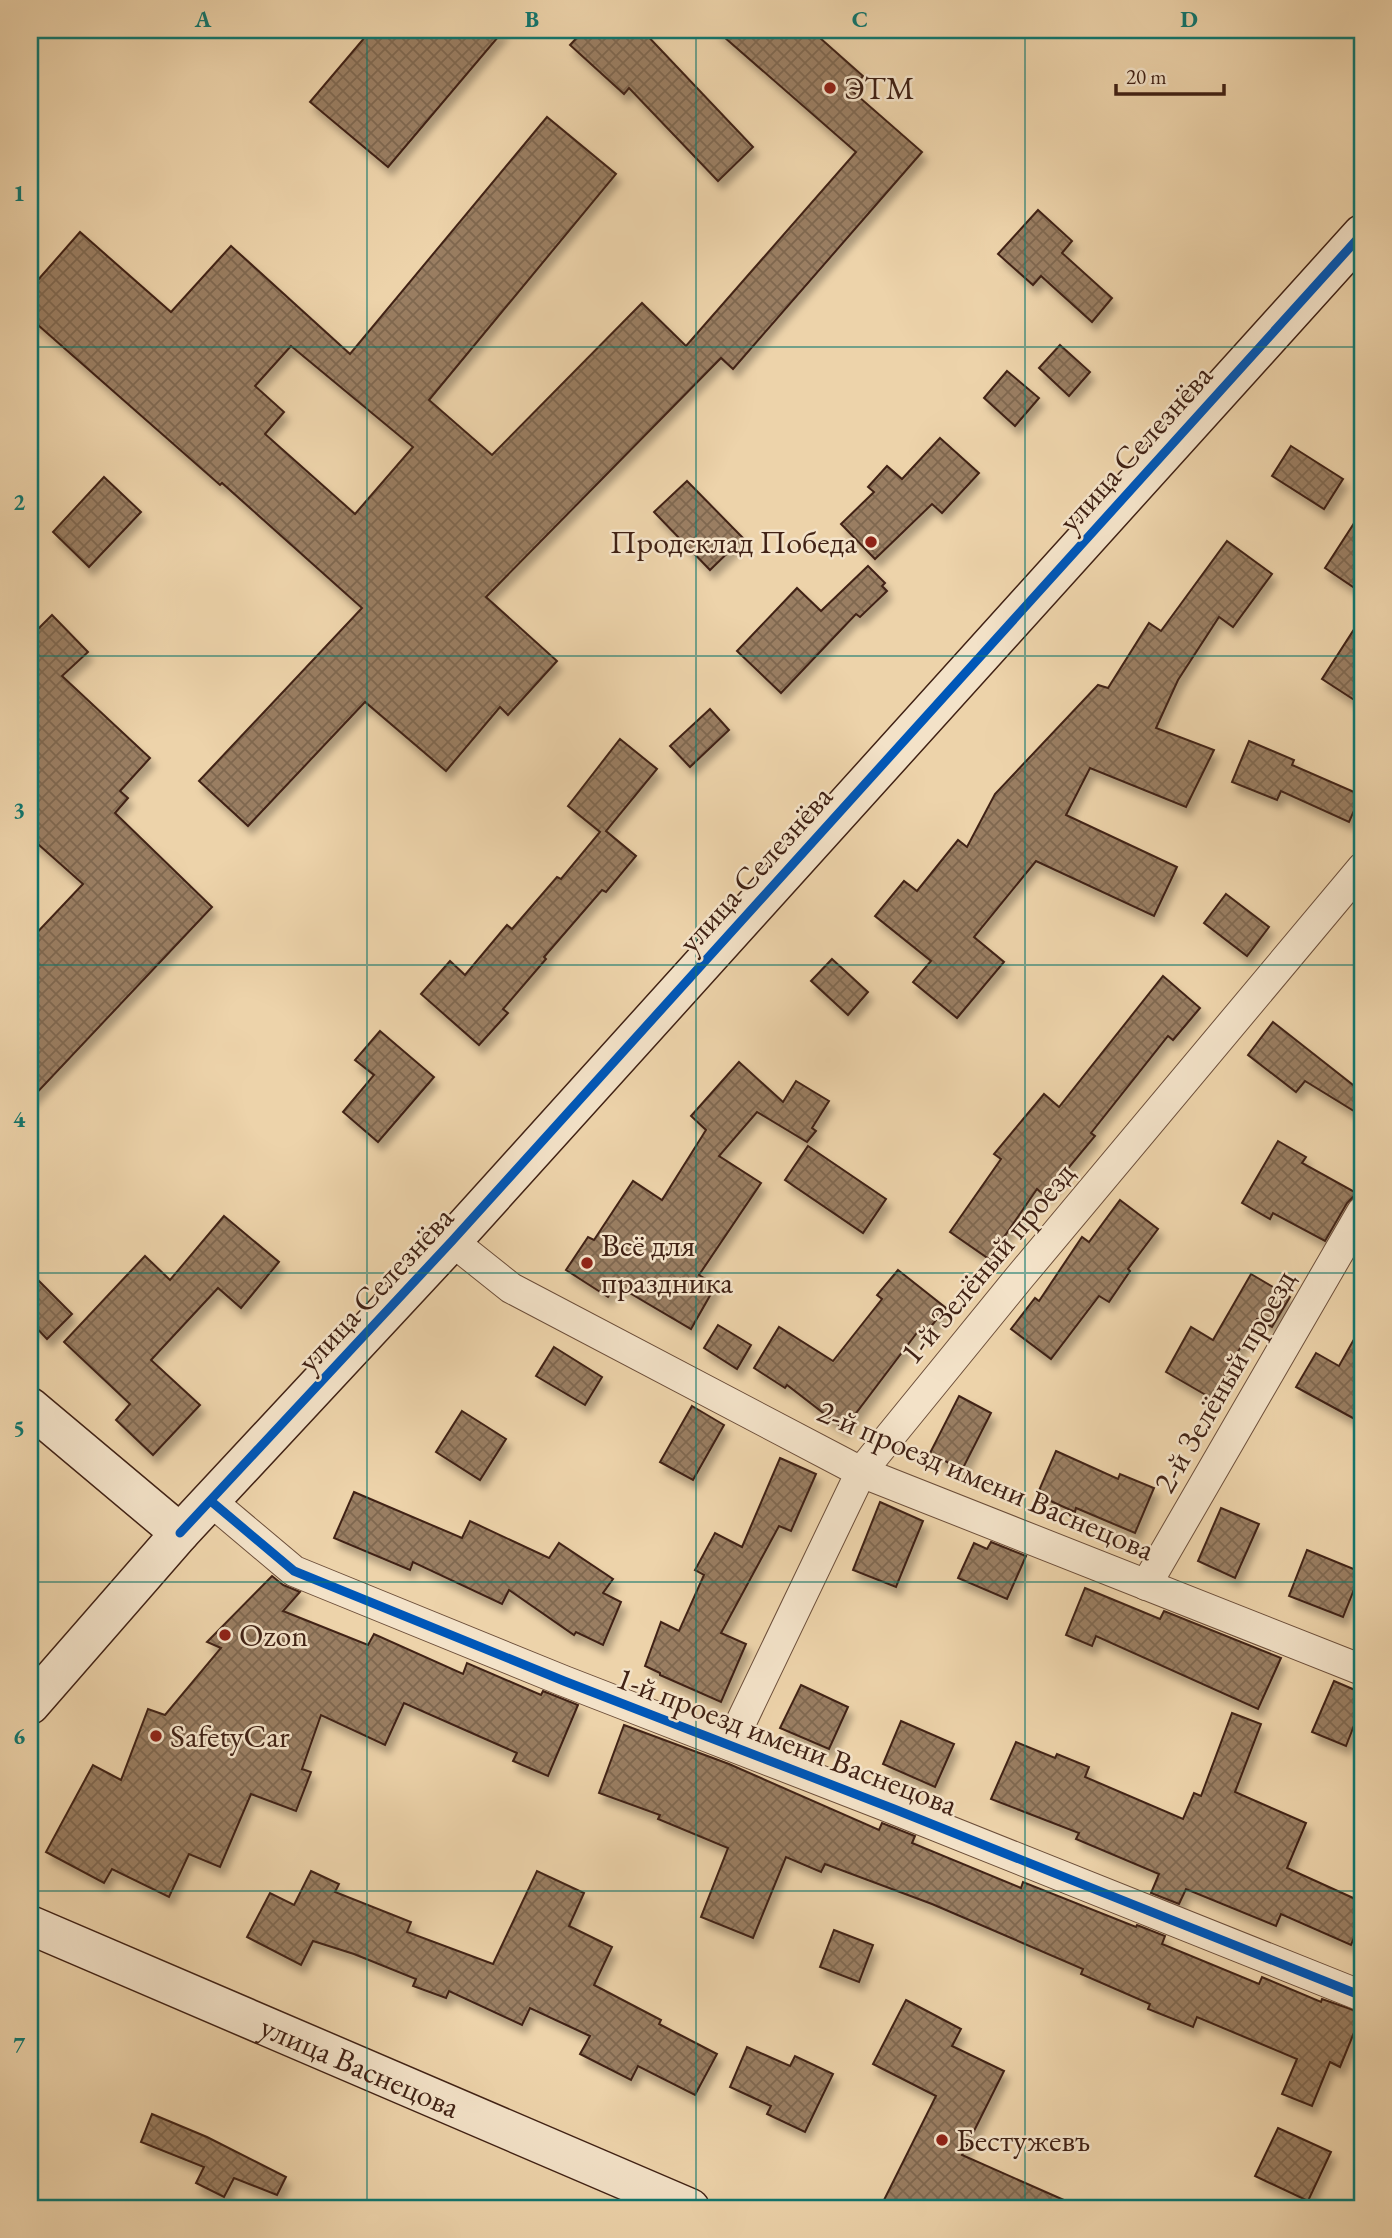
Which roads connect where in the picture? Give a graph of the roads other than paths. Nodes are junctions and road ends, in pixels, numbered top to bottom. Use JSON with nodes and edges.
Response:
{"nodes":[{"id":1,"x":1362,"y":234,"type":"edge"},
{"id":2,"x":1362,"y":868,"type":"edge"},
{"id":3,"x":1362,"y":1212,"type":"edge"},
{"id":4,"x":452,"y":1241,"type":"junction"},
{"id":5,"x":30,"y":1407,"type":"edge"},
{"id":6,"x":861,"y":1472,"type":"junction"},
{"id":7,"x":212,"y":1502,"type":"junction"},
{"id":8,"x":180,"y":1533,"type":"junction"},
{"id":9,"x":1146,"y":1585,"type":"junction"},
{"id":10,"x":1362,"y":1670,"type":"edge"},
{"id":11,"x":30,"y":1705,"type":"edge"},
{"id":12,"x":730,"y":1745,"type":"junction"},
{"id":13,"x":30,"y":1925,"type":"edge"},
{"id":14,"x":1362,"y":1996,"type":"edge"},
{"id":15,"x":690,"y":2208,"type":"edge"}],
"edges":[{"from":1,"to":4,"type":"street","name":"улица Селезнёва"},
{"from":2,"to":6,"type":"street","name":"1-й Зелёный проезд"},
{"from":3,"to":9,"type":"street","name":"2-й Зелёный проезд"},
{"from":4,"to":6,"type":"street","name":"2-й проезд имени Васнецова"},
{"from":4,"to":7,"type":"street","name":"улица Селезнёва"},
{"from":5,"to":8,"type":"street"},
{"from":6,"to":9,"type":"street","name":"2-й проезд имени Васнецова"},
{"from":6,"to":12,"type":"street","name":"1-й Зелёный проезд"},
{"from":7,"to":8,"type":"street","name":"улица Селезнёва"},
{"from":7,"to":12,"type":"street","name":"1-й проезд имени Васнецова"},
{"from":8,"to":11,"type":"street","name":"улица Селезнёва"},
{"from":9,"to":10,"type":"street","name":"2-й проезд имени Васнецова"},
{"from":12,"to":14,"type":"street","name":"1-й проезд имени Васнецова"},
{"from":13,"to":15,"type":"street","name":"улица Васнецова"}]}
